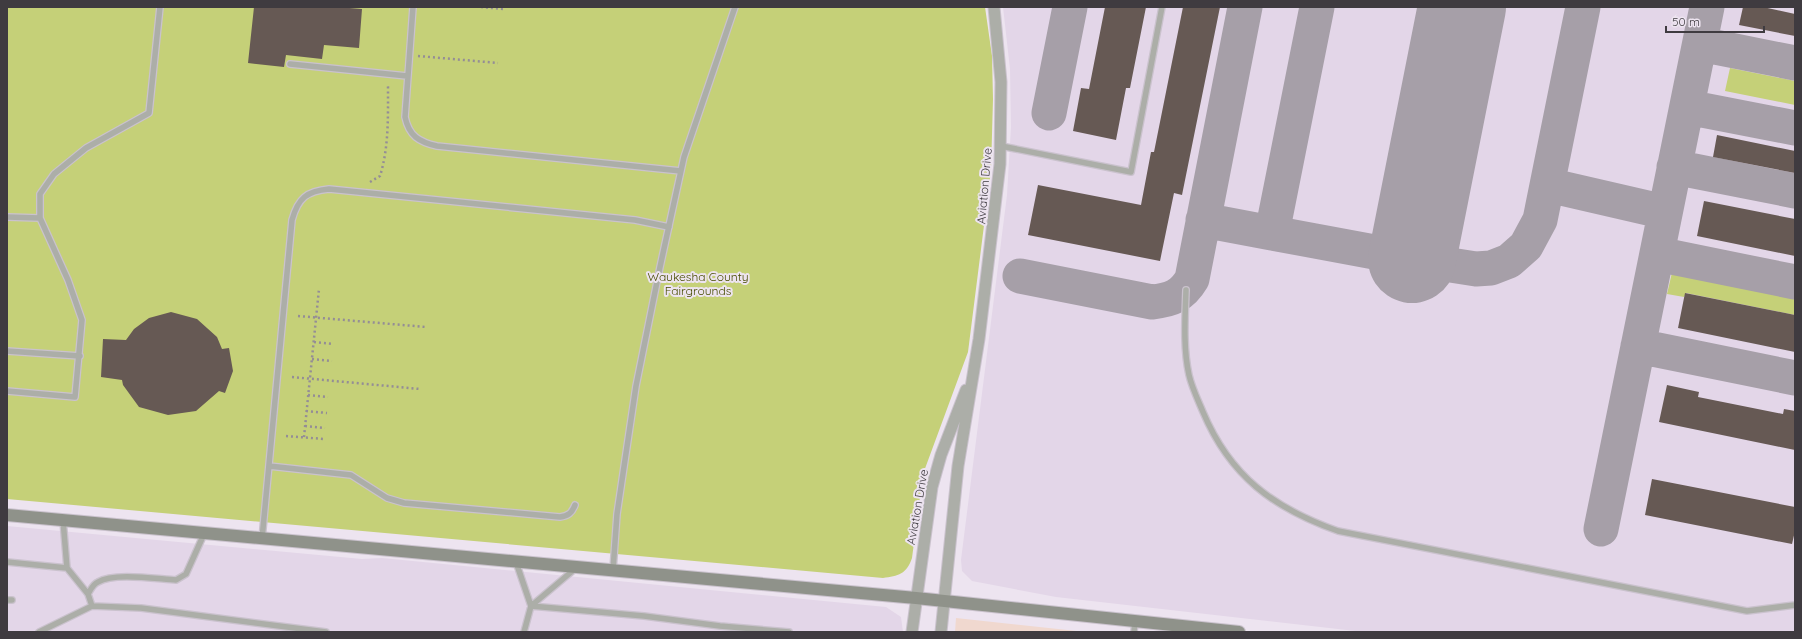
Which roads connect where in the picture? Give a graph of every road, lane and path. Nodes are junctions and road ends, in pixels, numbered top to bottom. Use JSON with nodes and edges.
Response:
{"nodes":[{"id":1,"x":160,"y":7,"type":"edge"},
{"id":2,"x":413,"y":7,"type":"edge"},
{"id":3,"x":481,"y":7,"type":"edge"},
{"id":4,"x":735,"y":7,"type":"edge"},
{"id":5,"x":994,"y":7,"type":"edge"},
{"id":6,"x":1162,"y":7,"type":"edge"},
{"id":7,"x":503,"y":9,"type":"dead end"},
{"id":8,"x":418,"y":56,"type":"dead end"},
{"id":9,"x":498,"y":63,"type":"dead end"},
{"id":10,"x":290,"y":64,"type":"dead end"},
{"id":11,"x":407,"y":76,"type":"junction"},
{"id":12,"x":388,"y":85,"type":"dead end"},
{"id":13,"x":1001,"y":146,"type":"junction"},
{"id":14,"x":681,"y":171,"type":"junction"},
{"id":15,"x":370,"y":182,"type":"dead end"},
{"id":16,"x":7,"y":217,"type":"edge"},
{"id":17,"x":40,"y":218,"type":"junction"},
{"id":18,"x":669,"y":227,"type":"junction"},
{"id":19,"x":319,"y":289,"type":"dead end"},
{"id":20,"x":1186,"y":290,"type":"dead end"},
{"id":21,"x":298,"y":316,"type":"dead end"},
{"id":22,"x":316,"y":317,"type":"junction"},
{"id":23,"x":426,"y":327,"type":"dead end"},
{"id":24,"x":314,"y":342,"type":"junction"},
{"id":25,"x":333,"y":344,"type":"dead end"},
{"id":26,"x":7,"y":351,"type":"edge"},
{"id":27,"x":80,"y":356,"type":"junction"},
{"id":28,"x":312,"y":359,"type":"junction"},
{"id":29,"x":332,"y":361,"type":"dead end"},
{"id":30,"x":974,"y":368,"type":"junction"},
{"id":31,"x":292,"y":377,"type":"dead end"},
{"id":32,"x":310,"y":378,"type":"junction"},
{"id":33,"x":420,"y":389,"type":"dead end"},
{"id":34,"x":7,"y":391,"type":"edge"},
{"id":35,"x":308,"y":395,"type":"junction"},
{"id":36,"x":328,"y":397,"type":"dead end"},
{"id":37,"x":306,"y":411,"type":"junction"},
{"id":38,"x":327,"y":413,"type":"dead end"},
{"id":39,"x":305,"y":426,"type":"junction"},
{"id":40,"x":325,"y":428,"type":"dead end"},
{"id":41,"x":286,"y":436,"type":"dead end"},
{"id":42,"x":304,"y":437,"type":"junction"},
{"id":43,"x":324,"y":439,"type":"dead end"},
{"id":44,"x":269,"y":466,"type":"junction"},
{"id":45,"x":575,"y":506,"type":"dead end"},
{"id":46,"x":7,"y":515,"type":"edge"},
{"id":47,"x":62,"y":520,"type":"junction"},
{"id":48,"x":204,"y":534,"type":"junction"},
{"id":49,"x":262,"y":539,"type":"junction"},
{"id":50,"x":516,"y":561,"type":"junction"},
{"id":51,"x":7,"y":562,"type":"edge"},
{"id":52,"x":578,"y":567,"type":"junction"},
{"id":53,"x":67,"y":568,"type":"junction"},
{"id":54,"x":613,"y":570,"type":"junction"},
{"id":55,"x":88,"y":594,"type":"junction"},
{"id":56,"x":916,"y":598,"type":"junction"},
{"id":57,"x":944,"y":601,"type":"junction"},
{"id":58,"x":1795,"y":604,"type":"edge"},
{"id":59,"x":92,"y":606,"type":"junction"},
{"id":60,"x":531,"y":606,"type":"junction"},
{"id":61,"x":1135,"y":626,"type":"edge"},
{"id":62,"x":39,"y":632,"type":"edge"},
{"id":63,"x":326,"y":632,"type":"edge"},
{"id":64,"x":524,"y":632,"type":"edge"},
{"id":65,"x":789,"y":632,"type":"edge"},
{"id":66,"x":912,"y":632,"type":"edge"},
{"id":67,"x":941,"y":632,"type":"edge"},
{"id":68,"x":1239,"y":632,"type":"edge"}],
"edges":[{"from":1,"to":17,"type":"lane"},
{"from":2,"to":11,"type":"lane"},
{"from":3,"to":7,"type":"path"},
{"from":4,"to":14,"type":"lane"},
{"from":5,"to":13,"type":"street","name":"Aviation Drive"},
{"from":6,"to":13,"type":"lane"},
{"from":8,"to":9,"type":"path"},
{"from":10,"to":11,"type":"lane"},
{"from":11,"to":14,"type":"lane"},
{"from":12,"to":15,"type":"path"},
{"from":13,"to":30,"type":"street","name":"Aviation Drive"},
{"from":14,"to":18,"type":"lane"},
{"from":16,"to":17,"type":"lane"},
{"from":17,"to":27,"type":"lane"},
{"from":18,"to":44,"type":"lane"},
{"from":18,"to":54,"type":"lane"},
{"from":19,"to":22,"type":"path"},
{"from":20,"to":58,"type":"lane"},
{"from":21,"to":22,"type":"path"},
{"from":22,"to":23,"type":"path"},
{"from":22,"to":24,"type":"path"},
{"from":24,"to":25,"type":"path"},
{"from":24,"to":28,"type":"path"},
{"from":26,"to":27,"type":"lane"},
{"from":27,"to":34,"type":"lane"},
{"from":28,"to":29,"type":"path"},
{"from":28,"to":32,"type":"path"},
{"from":30,"to":56,"type":"street","name":"Aviation Drive"},
{"from":30,"to":57,"type":"street","name":"Aviation Drive"},
{"from":31,"to":32,"type":"path"},
{"from":32,"to":33,"type":"path"},
{"from":32,"to":35,"type":"path"},
{"from":35,"to":36,"type":"path"},
{"from":35,"to":37,"type":"path"},
{"from":37,"to":38,"type":"path"},
{"from":37,"to":39,"type":"path"},
{"from":39,"to":40,"type":"path"},
{"from":39,"to":42,"type":"path"},
{"from":41,"to":42,"type":"path"},
{"from":42,"to":43,"type":"path"},
{"from":44,"to":45,"type":"lane"},
{"from":44,"to":49,"type":"lane"},
{"from":46,"to":47,"type":"street"},
{"from":47,"to":48,"type":"street"},
{"from":47,"to":53,"type":"lane"},
{"from":48,"to":49,"type":"street"},
{"from":48,"to":55,"type":"lane"},
{"from":49,"to":50,"type":"street"},
{"from":50,"to":52,"type":"street"},
{"from":50,"to":60,"type":"lane"},
{"from":51,"to":53,"type":"lane"},
{"from":52,"to":54,"type":"street"},
{"from":52,"to":60,"type":"lane"},
{"from":53,"to":55,"type":"lane"},
{"from":54,"to":56,"type":"street"},
{"from":55,"to":59,"type":"lane"},
{"from":56,"to":57,"type":"street"},
{"from":56,"to":66,"type":"street","name":"Aviation Drive"},
{"from":57,"to":61,"type":"street"},
{"from":57,"to":67,"type":"street","name":"Aviation Drive"},
{"from":59,"to":62,"type":"lane"},
{"from":59,"to":63,"type":"lane"},
{"from":60,"to":64,"type":"lane"},
{"from":60,"to":65,"type":"lane"},
{"from":61,"to":68,"type":"street"}]}
